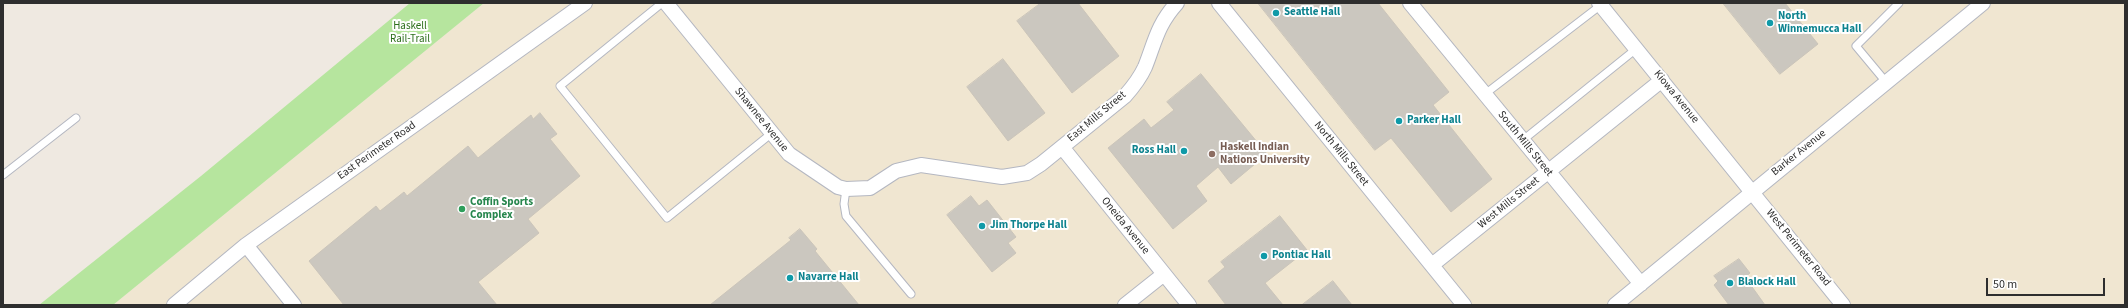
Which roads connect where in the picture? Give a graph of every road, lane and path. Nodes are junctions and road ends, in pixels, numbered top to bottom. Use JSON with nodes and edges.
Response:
{"nodes":[{"id":1,"x":585,"y":3,"type":"edge"},
{"id":2,"x":662,"y":3,"type":"edge"},
{"id":3,"x":666,"y":3,"type":"edge"},
{"id":4,"x":1177,"y":3,"type":"edge"},
{"id":5,"x":1219,"y":3,"type":"edge"},
{"id":6,"x":1410,"y":3,"type":"edge"},
{"id":7,"x":1899,"y":3,"type":"edge"},
{"id":8,"x":1983,"y":3,"type":"edge"},
{"id":9,"x":1600,"y":4,"type":"edge"},
{"id":10,"x":1636,"y":49,"type":"junction"},
{"id":11,"x":1662,"y":80,"type":"junction"},
{"id":12,"x":1886,"y":82,"type":"junction"},
{"id":13,"x":1485,"y":94,"type":"junction"},
{"id":14,"x":76,"y":118,"type":"dead end"},
{"id":15,"x":772,"y":133,"type":"junction"},
{"id":16,"x":1523,"y":140,"type":"junction"},
{"id":17,"x":1062,"y":147,"type":"junction"},
{"id":18,"x":1548,"y":172,"type":"junction"},
{"id":19,"x":3,"y":175,"type":"edge"},
{"id":20,"x":846,"y":189,"type":"junction"},
{"id":21,"x":1752,"y":191,"type":"junction"},
{"id":22,"x":246,"y":245,"type":"junction"},
{"id":23,"x":1432,"y":265,"type":"junction"},
{"id":24,"x":1164,"y":274,"type":"junction"},
{"id":25,"x":1641,"y":284,"type":"junction"},
{"id":26,"x":910,"y":294,"type":"dead end"},
{"id":27,"x":174,"y":305,"type":"edge"},
{"id":28,"x":294,"y":305,"type":"edge"},
{"id":29,"x":1125,"y":305,"type":"edge"},
{"id":30,"x":1189,"y":305,"type":"edge"},
{"id":31,"x":1464,"y":305,"type":"edge"},
{"id":32,"x":1615,"y":305,"type":"edge"},
{"id":33,"x":1844,"y":305,"type":"edge"}],
"edges":[{"from":1,"to":22,"type":"street","name":"East Perimeter Road"},
{"from":2,"to":15,"type":"lane"},
{"from":3,"to":15,"type":"street","name":"Shawnee Avenue"},
{"from":4,"to":17,"type":"street","name":"East Mills Street"},
{"from":5,"to":23,"type":"street","name":"North Mills Street"},
{"from":6,"to":13,"type":"street","name":"South Mills Street"},
{"from":7,"to":12,"type":"lane"},
{"from":8,"to":12,"type":"street","name":"Barker Avenue"},
{"from":9,"to":10,"type":"street","name":"Kiowa Avenue"},
{"from":9,"to":13,"type":"lane"},
{"from":10,"to":11,"type":"street","name":"Kiowa Avenue"},
{"from":10,"to":16,"type":"lane"},
{"from":11,"to":18,"type":"street","name":"West Mills Street"},
{"from":11,"to":21,"type":"street","name":"Kiowa Avenue"},
{"from":12,"to":21,"type":"street","name":"Barker Avenue"},
{"from":13,"to":16,"type":"street","name":"South Mills Street"},
{"from":14,"to":19,"type":"lane"},
{"from":15,"to":20,"type":"street","name":"Shawnee Avenue"},
{"from":16,"to":18,"type":"street","name":"South Mills Street"},
{"from":17,"to":20,"type":"street","name":"Shawnee Avenue"},
{"from":17,"to":24,"type":"street","name":"Oneida Avenue"},
{"from":18,"to":23,"type":"street","name":"West Mills Street"},
{"from":18,"to":25,"type":"street","name":"South Mills Street"},
{"from":20,"to":26,"type":"lane"},
{"from":21,"to":25,"type":"street","name":"Barker Avenue"},
{"from":21,"to":33,"type":"street","name":"West Perimeter Road"},
{"from":22,"to":27,"type":"street","name":"East Perimeter Road"},
{"from":22,"to":28,"type":"street"},
{"from":23,"to":31,"type":"street","name":"North Mills Street"},
{"from":24,"to":29,"type":"street"},
{"from":24,"to":30,"type":"street","name":"Oneida Avenue"},
{"from":25,"to":32,"type":"street","name":"Barker Avenue"}]}
